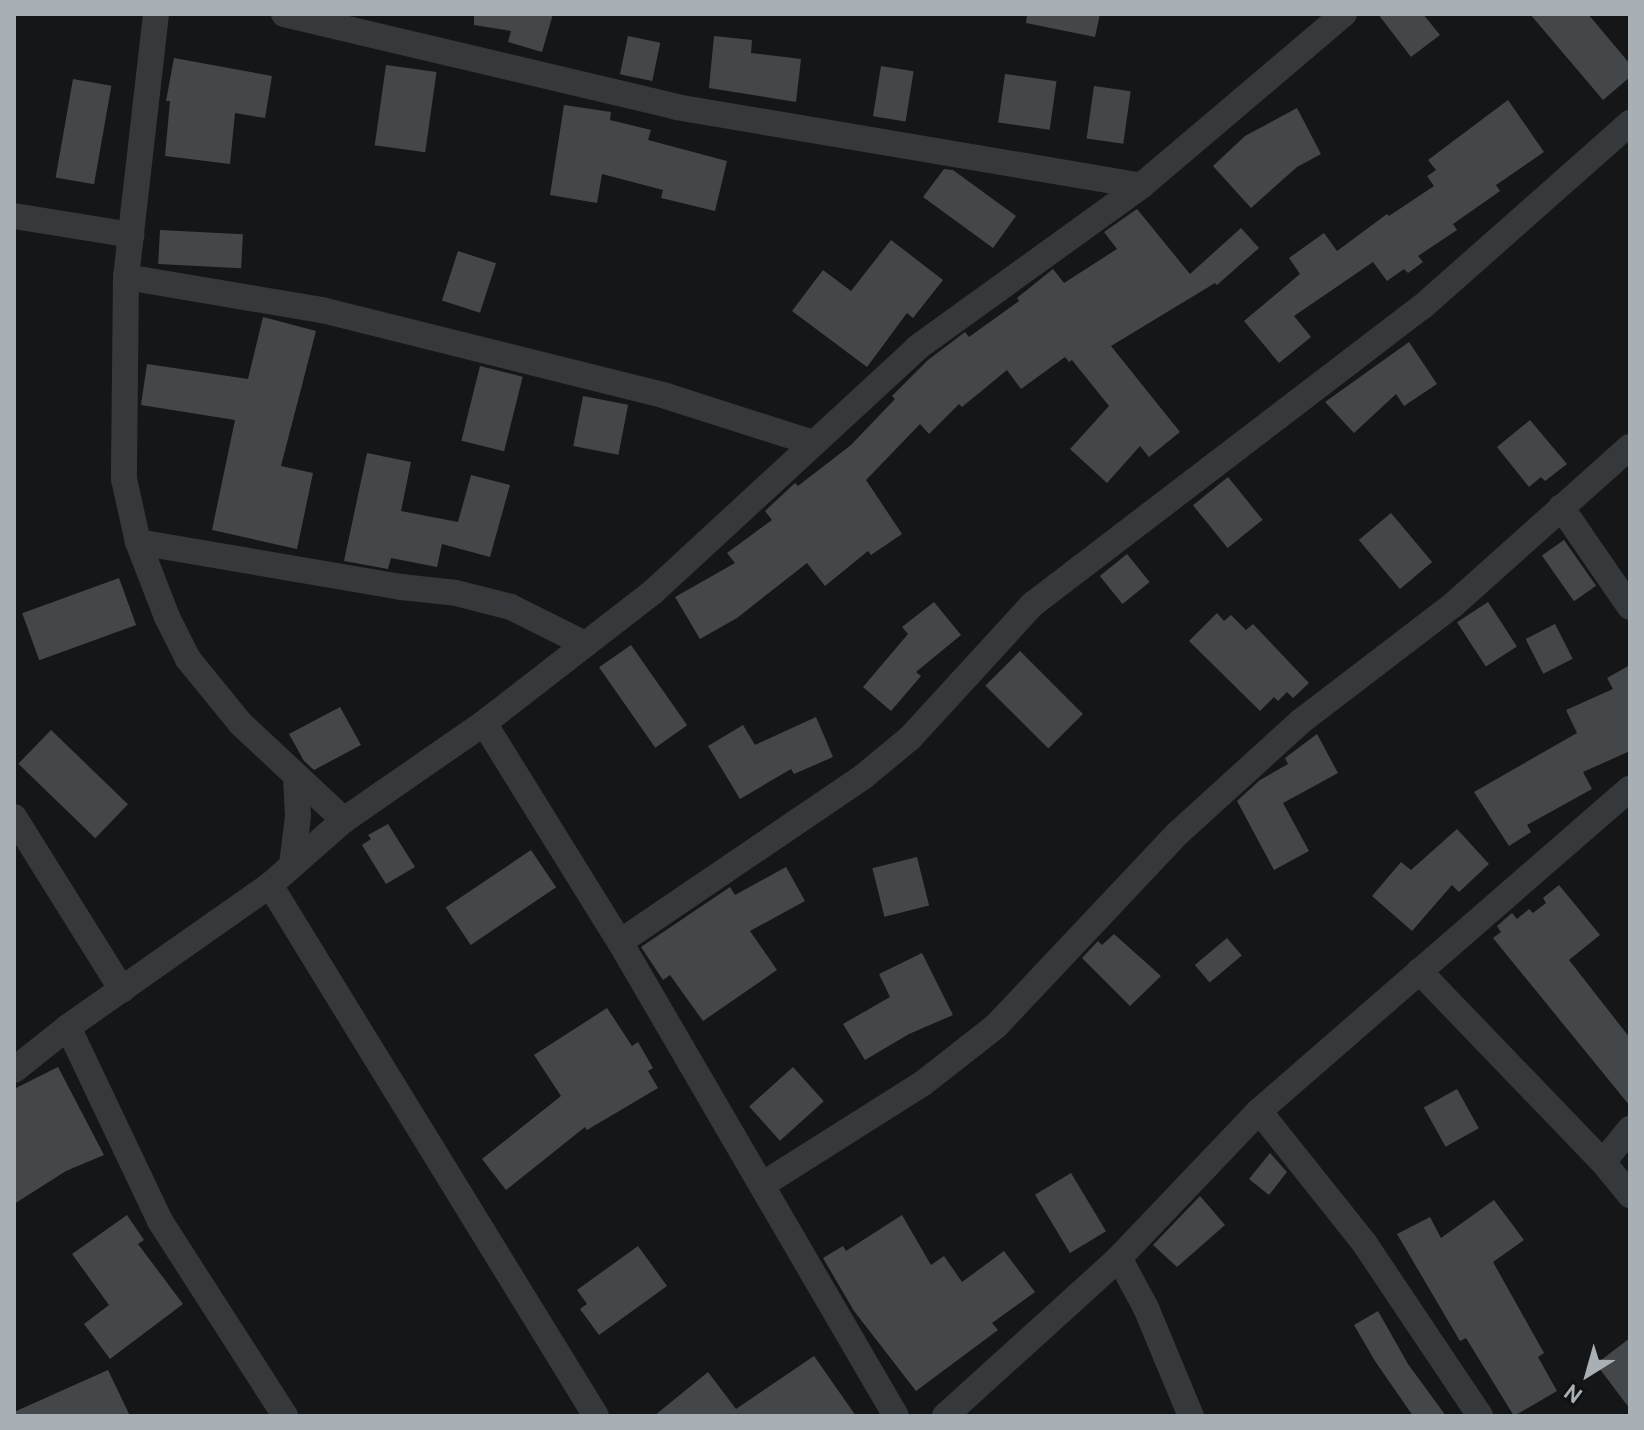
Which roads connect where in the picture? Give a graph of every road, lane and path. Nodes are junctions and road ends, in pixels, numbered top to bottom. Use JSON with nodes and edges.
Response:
{"nodes":[{"id":1,"x":156,"y":14,"type":"edge"},
{"id":2,"x":284,"y":14,"type":"edge"},
{"id":3,"x":1344,"y":14,"type":"edge"},
{"id":4,"x":1630,"y":123,"type":"edge"},
{"id":5,"x":1141,"y":186,"type":"junction"},
{"id":6,"x":14,"y":216,"type":"edge"},
{"id":7,"x":131,"y":235,"type":"junction"},
{"id":8,"x":126,"y":277,"type":"junction"},
{"id":9,"x":813,"y":443,"type":"junction"},
{"id":10,"x":1630,"y":447,"type":"edge"},
{"id":11,"x":1561,"y":507,"type":"junction"},
{"id":12,"x":138,"y":542,"type":"junction"},
{"id":13,"x":1630,"y":607,"type":"edge"},
{"id":14,"x":585,"y":644,"type":"junction"},
{"id":15,"x":484,"y":723,"type":"junction"},
{"id":16,"x":296,"y":776,"type":"junction"},
{"id":17,"x":1630,"y":789,"type":"edge"},
{"id":18,"x":14,"y":817,"type":"edge"},
{"id":19,"x":344,"y":820,"type":"junction"},
{"id":20,"x":292,"y":865,"type":"junction"},
{"id":21,"x":270,"y":885,"type":"junction"},
{"id":22,"x":620,"y":942,"type":"junction"},
{"id":23,"x":1419,"y":971,"type":"junction"},
{"id":24,"x":122,"y":990,"type":"junction"},
{"id":25,"x":68,"y":1027,"type":"junction"},
{"id":26,"x":14,"y":1070,"type":"edge"},
{"id":27,"x":1259,"y":1111,"type":"junction"},
{"id":28,"x":1630,"y":1129,"type":"edge"},
{"id":29,"x":1603,"y":1162,"type":"junction"},
{"id":30,"x":762,"y":1185,"type":"junction"},
{"id":31,"x":1630,"y":1195,"type":"edge"},
{"id":32,"x":1119,"y":1258,"type":"junction"},
{"id":33,"x":285,"y":1416,"type":"edge"},
{"id":34,"x":596,"y":1416,"type":"edge"},
{"id":35,"x":896,"y":1416,"type":"edge"},
{"id":36,"x":945,"y":1416,"type":"edge"},
{"id":37,"x":1191,"y":1416,"type":"edge"},
{"id":38,"x":1480,"y":1416,"type":"edge"}],
"edges":[{"from":1,"to":7,"type":"street"},
{"from":2,"to":5,"type":"street"},
{"from":3,"to":5,"type":"street"},
{"from":4,"to":22,"type":"street"},
{"from":5,"to":9,"type":"street"},
{"from":6,"to":7,"type":"street"},
{"from":7,"to":8,"type":"street"},
{"from":8,"to":9,"type":"street"},
{"from":8,"to":12,"type":"street"},
{"from":9,"to":14,"type":"street"},
{"from":10,"to":11,"type":"street"},
{"from":11,"to":13,"type":"street"},
{"from":11,"to":30,"type":"street"},
{"from":12,"to":14,"type":"street"},
{"from":12,"to":16,"type":"street"},
{"from":14,"to":15,"type":"street"},
{"from":15,"to":19,"type":"street"},
{"from":15,"to":22,"type":"street"},
{"from":16,"to":19,"type":"street"},
{"from":16,"to":20,"type":"street"},
{"from":17,"to":23,"type":"street"},
{"from":18,"to":24,"type":"street"},
{"from":19,"to":20,"type":"street"},
{"from":20,"to":21,"type":"street"},
{"from":21,"to":24,"type":"street"},
{"from":21,"to":34,"type":"street"},
{"from":22,"to":30,"type":"street"},
{"from":23,"to":27,"type":"street"},
{"from":23,"to":29,"type":"street"},
{"from":24,"to":25,"type":"street"},
{"from":25,"to":26,"type":"street"},
{"from":25,"to":33,"type":"street"},
{"from":27,"to":32,"type":"street"},
{"from":27,"to":38,"type":"street"},
{"from":28,"to":29,"type":"street"},
{"from":29,"to":31,"type":"street"},
{"from":30,"to":35,"type":"street"},
{"from":32,"to":36,"type":"street"},
{"from":32,"to":37,"type":"street"}]}
